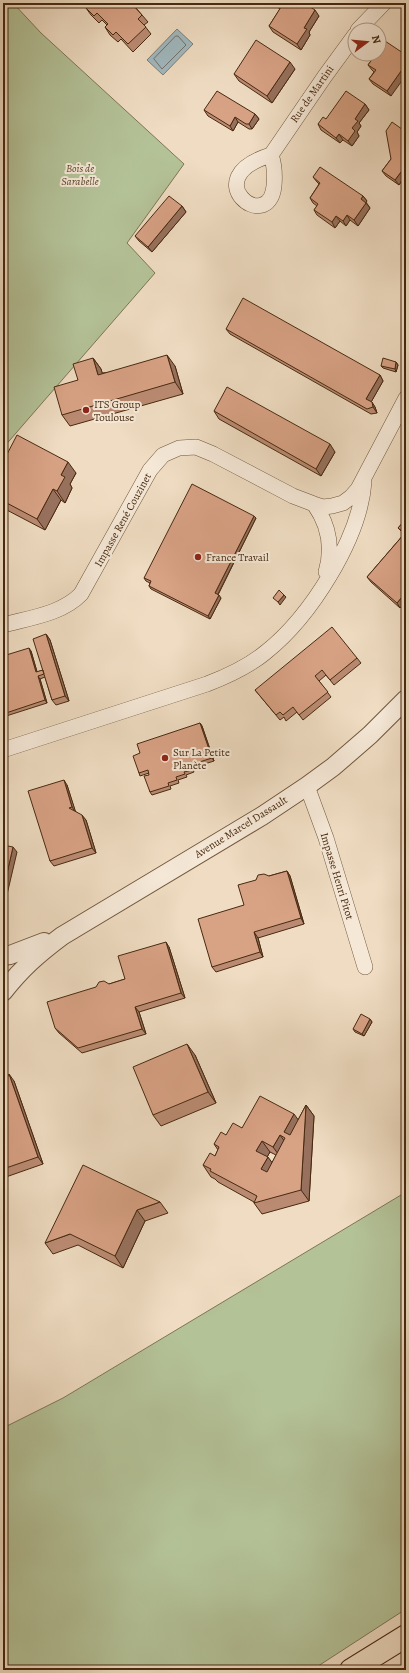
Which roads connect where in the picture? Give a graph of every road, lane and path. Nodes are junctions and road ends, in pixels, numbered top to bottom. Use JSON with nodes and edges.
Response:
{"nodes":[{"id":1,"x":384,"y":3,"type":"edge"},
{"id":2,"x":366,"y":22,"type":"edge"},
{"id":3,"x":347,"y":46,"type":"edge"},
{"id":4,"x":271,"y":156,"type":"dead end"},
{"id":5,"x":406,"y":398,"type":"edge"},
{"id":6,"x":365,"y":479,"type":"junction"},
{"id":7,"x":314,"y":504,"type":"junction"},
{"id":8,"x":316,"y":595,"type":"junction"},
{"id":9,"x":3,"y":625,"type":"edge"},
{"id":10,"x":406,"y":699,"type":"edge"},
{"id":11,"x":3,"y":750,"type":"edge"},
{"id":12,"x":308,"y":786,"type":"junction"},
{"id":13,"x":62,"y":936,"type":"junction"},
{"id":14,"x":3,"y":956,"type":"edge"},
{"id":15,"x":365,"y":967,"type":"dead end"},
{"id":16,"x":3,"y":992,"type":"edge"},
{"id":17,"x":406,"y":1636,"type":"edge"},
{"id":18,"x":351,"y":1670,"type":"edge"}],
"edges":[{"from":1,"to":2,"type":"street"},
{"from":3,"to":4,"type":"street","name":"Rue de Martini"},
{"from":5,"to":6,"type":"street","name":"Impasse René Couzinet"},
{"from":6,"to":7,"type":"street","name":"Impasse René Couzinet"},
{"from":6,"to":8,"type":"street","name":"Impasse René Couzinet"},
{"from":7,"to":8,"type":"street","name":"Impasse René Couzinet"},
{"from":7,"to":9,"type":"street","name":"Impasse René Couzinet"},
{"from":8,"to":11,"type":"street","name":"Impasse René Couzinet"},
{"from":10,"to":12,"type":"street","name":"Avenue Marcel Dassault"},
{"from":12,"to":13,"type":"street","name":"Avenue Marcel Dassault"},
{"from":12,"to":15,"type":"street","name":"Impasse Henri Pitot"},
{"from":13,"to":14,"type":"street","name":"Avenue Marcel Dassault"},
{"from":13,"to":16,"type":"street","name":"Avenue Marcel Dassault"},
{"from":17,"to":18,"type":"highway"}]}
